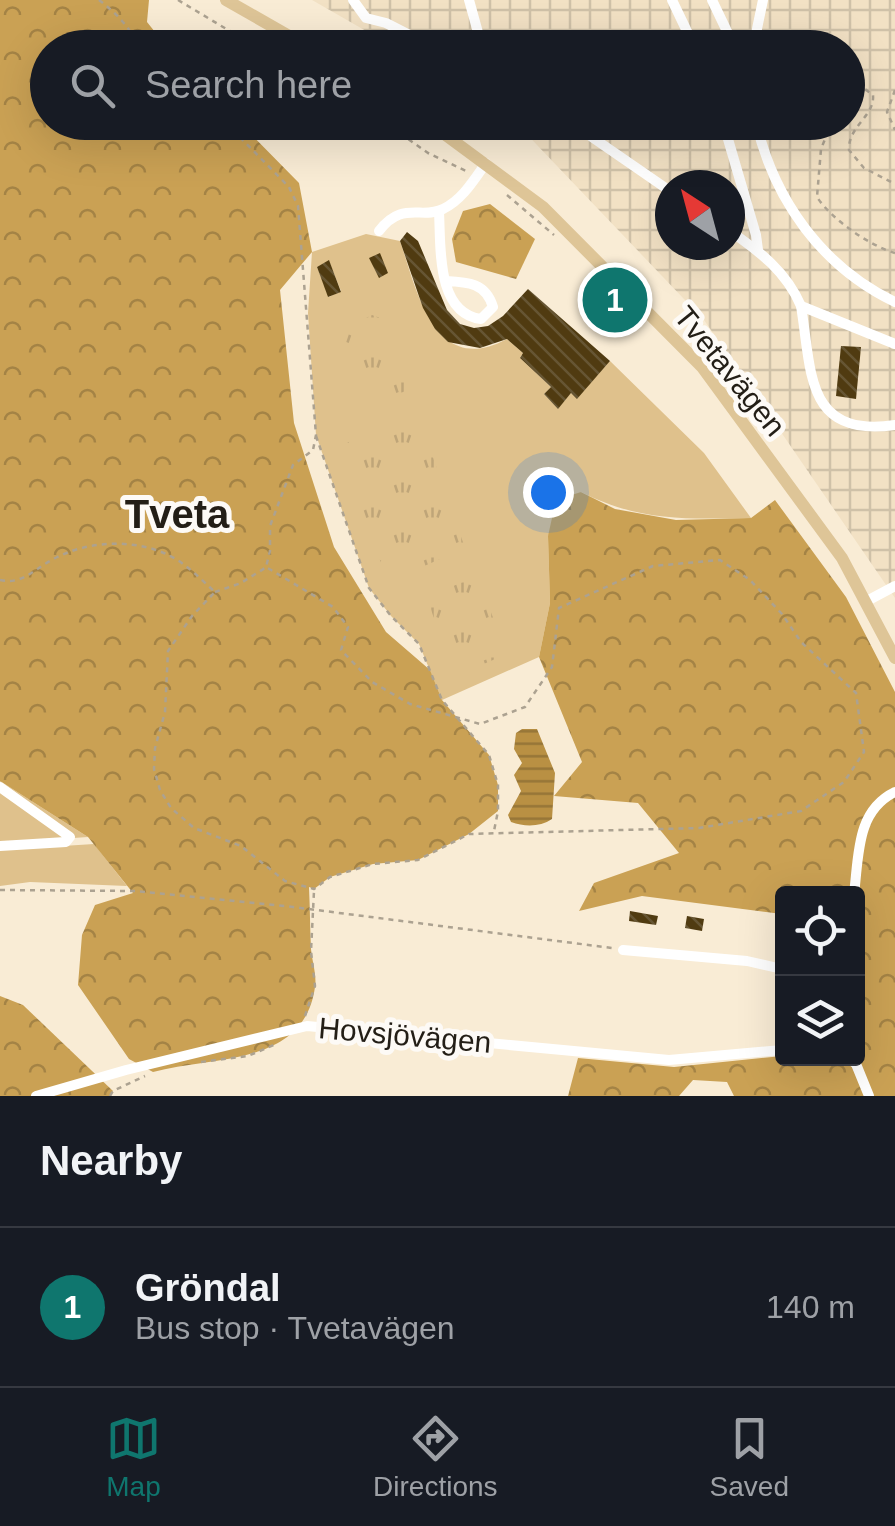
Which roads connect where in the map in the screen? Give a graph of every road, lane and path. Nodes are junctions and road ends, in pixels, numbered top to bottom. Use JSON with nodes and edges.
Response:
{"nodes":[{"id":1,"x":99,"y":0,"type":"edge"},
{"id":2,"x":178,"y":0,"type":"edge"},
{"id":3,"x":226,"y":0,"type":"edge"},
{"id":4,"x":354,"y":0,"type":"edge"},
{"id":5,"x":469,"y":0,"type":"edge"},
{"id":6,"x":672,"y":0,"type":"edge"},
{"id":7,"x":712,"y":0,"type":"edge"},
{"id":8,"x":764,"y":0,"type":"edge"},
{"id":9,"x":130,"y":30,"type":"edge"},
{"id":10,"x":228,"y":30,"type":"edge"},
{"id":11,"x":278,"y":30,"type":"edge"},
{"id":12,"x":398,"y":30,"type":"edge"},
{"id":13,"x":478,"y":30,"type":"edge"},
{"id":14,"x":686,"y":30,"type":"edge"},
{"id":15,"x":726,"y":30,"type":"edge"},
{"id":16,"x":757,"y":30,"type":"edge"},
{"id":17,"x":865,"y":89,"type":"edge"},
{"id":18,"x":895,"y":90,"type":"edge"},
{"id":19,"x":865,"y":116,"type":"edge"},
{"id":20,"x":895,"y":130,"type":"edge"},
{"id":21,"x":243,"y":140,"type":"edge"},
{"id":22,"x":409,"y":140,"type":"edge"},
{"id":23,"x":453,"y":140,"type":"edge"},
{"id":24,"x":596,"y":140,"type":"edge"},
{"id":25,"x":729,"y":140,"type":"edge"},
{"id":26,"x":761,"y":140,"type":"edge"},
{"id":27,"x":825,"y":140,"type":"edge"},
{"id":28,"x":850,"y":140,"type":"edge"},
{"id":29,"x":486,"y":163,"type":"junction"},
{"id":30,"x":476,"y":176,"type":"junction"},
{"id":31,"x":655,"y":182,"type":"edge"},
{"id":32,"x":895,"y":184,"type":"edge"},
{"id":33,"x":506,"y":194,"type":"dead end"},
{"id":34,"x":439,"y":212,"type":"junction"},
{"id":35,"x":379,"y":231,"type":"dead end"},
{"id":36,"x":554,"y":235,"type":"dead end"},
{"id":37,"x":745,"y":241,"type":"edge"},
{"id":38,"x":758,"y":250,"type":"junction"},
{"id":39,"x":895,"y":253,"type":"edge"},
{"id":40,"x":446,"y":281,"type":"junction"},
{"id":41,"x":874,"y":292,"type":"junction"},
{"id":42,"x":895,"y":302,"type":"edge"},
{"id":43,"x":801,"y":306,"type":"junction"},
{"id":44,"x":895,"y":311,"type":"edge"},
{"id":45,"x":895,"y":344,"type":"edge"},
{"id":46,"x":895,"y":425,"type":"edge"},
{"id":47,"x":316,"y":434,"type":"junction"},
{"id":48,"x":266,"y":567,"type":"junction"},
{"id":49,"x":0,"y":580,"type":"edge"},
{"id":50,"x":895,"y":586,"type":"edge"},
{"id":51,"x":216,"y":592,"type":"junction"},
{"id":52,"x":865,"y":602,"type":"junction"},
{"id":53,"x":895,"y":658,"type":"edge"},
{"id":54,"x":461,"y":720,"type":"junction"},
{"id":55,"x":0,"y":787,"type":"edge"},
{"id":56,"x":895,"y":792,"type":"edge"},
{"id":57,"x":493,"y":834,"type":"junction"},
{"id":58,"x":0,"y":846,"type":"edge"},
{"id":59,"x":855,"y":886,"type":"edge"},
{"id":60,"x":0,"y":890,"type":"edge"},
{"id":61,"x":314,"y":890,"type":"junction"},
{"id":62,"x":623,"y":950,"type":"joint"},
{"id":63,"x":775,"y":967,"type":"edge"},
{"id":64,"x":300,"y":1027,"type":"junction"},
{"id":65,"x":775,"y":1051,"type":"edge"},
{"id":66,"x":198,"y":1063,"type":"dead end"},
{"id":67,"x":857,"y":1066,"type":"edge"},
{"id":68,"x":153,"y":1072,"type":"dead end"},
{"id":69,"x":36,"y":1096,"type":"edge"},
{"id":70,"x":110,"y":1096,"type":"edge"},
{"id":71,"x":869,"y":1096,"type":"edge"}],
"edges":[{"from":1,"to":9,"type":"path"},
{"from":2,"to":10,"type":"path"},
{"from":3,"to":11,"type":"main road"},
{"from":4,"to":12,"type":"street"},
{"from":5,"to":13,"type":"street"},
{"from":6,"to":14,"type":"street"},
{"from":7,"to":15,"type":"street"},
{"from":8,"to":16,"type":"street"},
{"from":17,"to":19,"type":"path"},
{"from":18,"to":20,"type":"path"},
{"from":21,"to":47,"type":"path"},
{"from":22,"to":30,"type":"path"},
{"from":23,"to":29,"type":"main road","name":"Tvetavägen"},
{"from":24,"to":31,"type":"street"},
{"from":25,"to":38,"type":"street"},
{"from":26,"to":41,"type":"street"},
{"from":27,"to":39,"type":"path"},
{"from":28,"to":32,"type":"path"},
{"from":29,"to":30,"type":"street"},
{"from":29,"to":52,"type":"main road","name":"Tvetavägen"},
{"from":30,"to":34,"type":"street"},
{"from":33,"to":36,"type":"path"},
{"from":34,"to":35,"type":"street"},
{"from":34,"to":40,"type":"street"},
{"from":37,"to":38,"type":"street"},
{"from":38,"to":43,"type":"street"},
{"from":40,"to":40,"type":"street"},
{"from":41,"to":42,"type":"street"},
{"from":41,"to":44,"type":"street"},
{"from":43,"to":45,"type":"street"},
{"from":43,"to":46,"type":"street"},
{"from":47,"to":48,"type":"path"},
{"from":47,"to":54,"type":"path"},
{"from":48,"to":51,"type":"path"},
{"from":48,"to":54,"type":"path"},
{"from":49,"to":51,"type":"path"},
{"from":50,"to":52,"type":"street"},
{"from":51,"to":61,"type":"path"},
{"from":52,"to":53,"type":"main road","name":"Tvetavägen"},
{"from":54,"to":57,"type":"path"},
{"from":54,"to":57,"type":"path"},
{"from":55,"to":58,"type":"street"},
{"from":56,"to":59,"type":"street"},
{"from":57,"to":61,"type":"path"},
{"from":60,"to":62,"type":"path"},
{"from":61,"to":64,"type":"path"},
{"from":62,"to":63,"type":"street"},
{"from":64,"to":65,"type":"street","name":"Hovsjövägen"},
{"from":64,"to":66,"type":"path"},
{"from":64,"to":69,"type":"street","name":"Hovsjövägen"},
{"from":67,"to":71,"type":"street"},
{"from":68,"to":70,"type":"path"}]}
